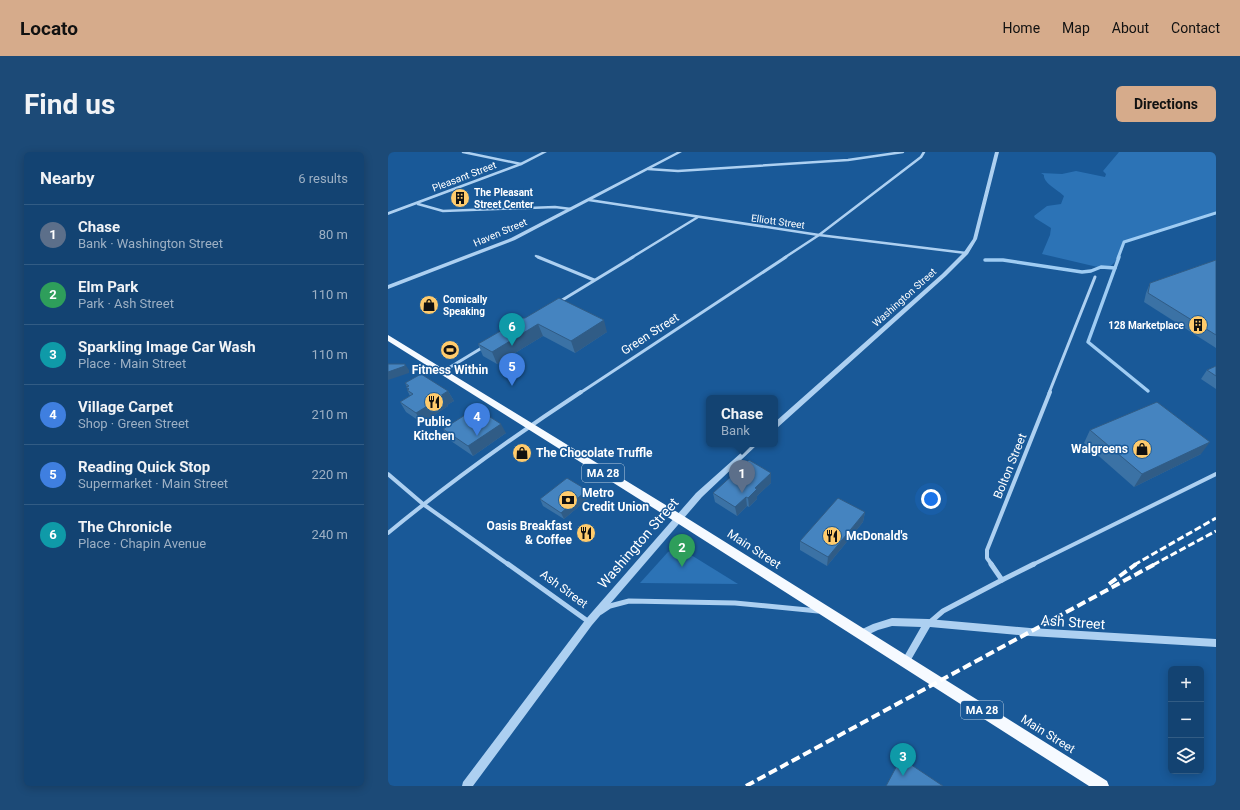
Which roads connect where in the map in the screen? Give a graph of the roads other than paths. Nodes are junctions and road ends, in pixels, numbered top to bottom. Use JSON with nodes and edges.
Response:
{"nodes":[{"id":1,"x":463,"y":152,"type":"edge"},
{"id":2,"x":544,"y":152,"type":"edge"},
{"id":3,"x":680,"y":152,"type":"edge"},
{"id":4,"x":903,"y":152,"type":"edge"},
{"id":5,"x":924,"y":152,"type":"edge"},
{"id":6,"x":997,"y":152,"type":"edge"},
{"id":7,"x":520,"y":164,"type":"junction"},
{"id":8,"x":648,"y":169,"type":"junction"},
{"id":9,"x":589,"y":200,"type":"junction"},
{"id":10,"x":418,"y":204,"type":"junction"},
{"id":11,"x":571,"y":209,"type":"junction"},
{"id":12,"x":388,"y":214,"type":"edge"},
{"id":13,"x":698,"y":218,"type":"junction"},
{"id":14,"x":819,"y":235,"type":"junction"},
{"id":15,"x":966,"y":253,"type":"junction"},
{"id":16,"x":536,"y":256,"type":"dead end"},
{"id":17,"x":1095,"y":277,"type":"dead end"},
{"id":18,"x":594,"y":280,"type":"junction"},
{"id":19,"x":388,"y":287,"type":"edge"},
{"id":20,"x":556,"y":304,"type":"edge"},
{"id":21,"x":388,"y":337,"type":"edge"},
{"id":22,"x":491,"y":343,"type":"edge"},
{"id":23,"x":442,"y":372,"type":"junction"},
{"id":24,"x":778,"y":423,"type":"edge"},
{"id":25,"x":529,"y":427,"type":"junction"},
{"id":26,"x":752,"y":447,"type":"edge"},
{"id":27,"x":388,"y":474,"type":"edge"},
{"id":28,"x":1216,"y":474,"type":"edge"},
{"id":29,"x":423,"y":504,"type":"junction"},
{"id":30,"x":678,"y":518,"type":"junction"},
{"id":31,"x":388,"y":534,"type":"edge"},
{"id":32,"x":1002,"y":580,"type":"junction"},
{"id":33,"x":825,"y":611,"type":"junction"},
{"id":34,"x":589,"y":622,"type":"junction"},
{"id":35,"x":928,"y":623,"type":"junction"},
{"id":36,"x":861,"y":634,"type":"junction"},
{"id":37,"x":1216,"y":643,"type":"edge"},
{"id":38,"x":905,"y":662,"type":"junction"},
{"id":39,"x":467,"y":786,"type":"edge"},
{"id":40,"x":1102,"y":786,"type":"edge"}],
"edges":[{"from":1,"to":7,"type":"street"},
{"from":2,"to":7,"type":"street","name":"Pleasant Street"},
{"from":3,"to":8,"type":"street","name":"Haven Street"},
{"from":4,"to":8,"type":"street"},
{"from":5,"to":14,"type":"street","name":"Green Street"},
{"from":6,"to":15,"type":"street","name":"Washington Street"},
{"from":7,"to":10,"type":"street","name":"Pleasant Street"},
{"from":8,"to":9,"type":"street","name":"Haven Street"},
{"from":9,"to":11,"type":"street","name":"Haven Street"},
{"from":9,"to":13,"type":"street","name":"Elliott Street"},
{"from":10,"to":11,"type":"street"},
{"from":10,"to":12,"type":"street","name":"Pleasant Street"},
{"from":11,"to":19,"type":"street","name":"Haven Street"},
{"from":13,"to":14,"type":"street","name":"Elliott Street"},
{"from":13,"to":18,"type":"street"},
{"from":14,"to":15,"type":"street","name":"Elliott Street"},
{"from":14,"to":25,"type":"street","name":"Green Street"},
{"from":15,"to":24,"type":"street","name":"Washington Street"},
{"from":16,"to":18,"type":"street"},
{"from":17,"to":32,"type":"street","name":"Bolton Street"},
{"from":18,"to":20,"type":"street"},
{"from":21,"to":23,"type":"main road","name":"Main Street","number":"MA 28"},
{"from":22,"to":23,"type":"street"},
{"from":23,"to":25,"type":"main road","name":"Main Street","number":"MA 28"},
{"from":25,"to":29,"type":"street","name":"Green Street"},
{"from":25,"to":30,"type":"main road","name":"Main Street","number":"MA 28"},
{"from":26,"to":30,"type":"street","name":"Washington Street"},
{"from":27,"to":29,"type":"street","name":"Ash Street"},
{"from":28,"to":32,"type":"street"},
{"from":29,"to":31,"type":"street","name":"Green Street"},
{"from":29,"to":34,"type":"street","name":"Ash Street"},
{"from":30,"to":33,"type":"main road","name":"Main Street","number":"MA 28"},
{"from":30,"to":34,"type":"street","name":"Washington Street"},
{"from":32,"to":35,"type":"street"},
{"from":33,"to":34,"type":"street","name":"Ash Street"},
{"from":33,"to":36,"type":"main road","name":"Main Street","number":"MA 28"},
{"from":34,"to":39,"type":"street","name":"Washington Street"},
{"from":35,"to":36,"type":"street","name":"Ash Street"},
{"from":35,"to":37,"type":"street","name":"Ash Street"},
{"from":35,"to":38,"type":"street"},
{"from":36,"to":38,"type":"main road","name":"Main Street","number":"MA 28"},
{"from":38,"to":40,"type":"main road","name":"Main Street","number":"MA 28"}]}
